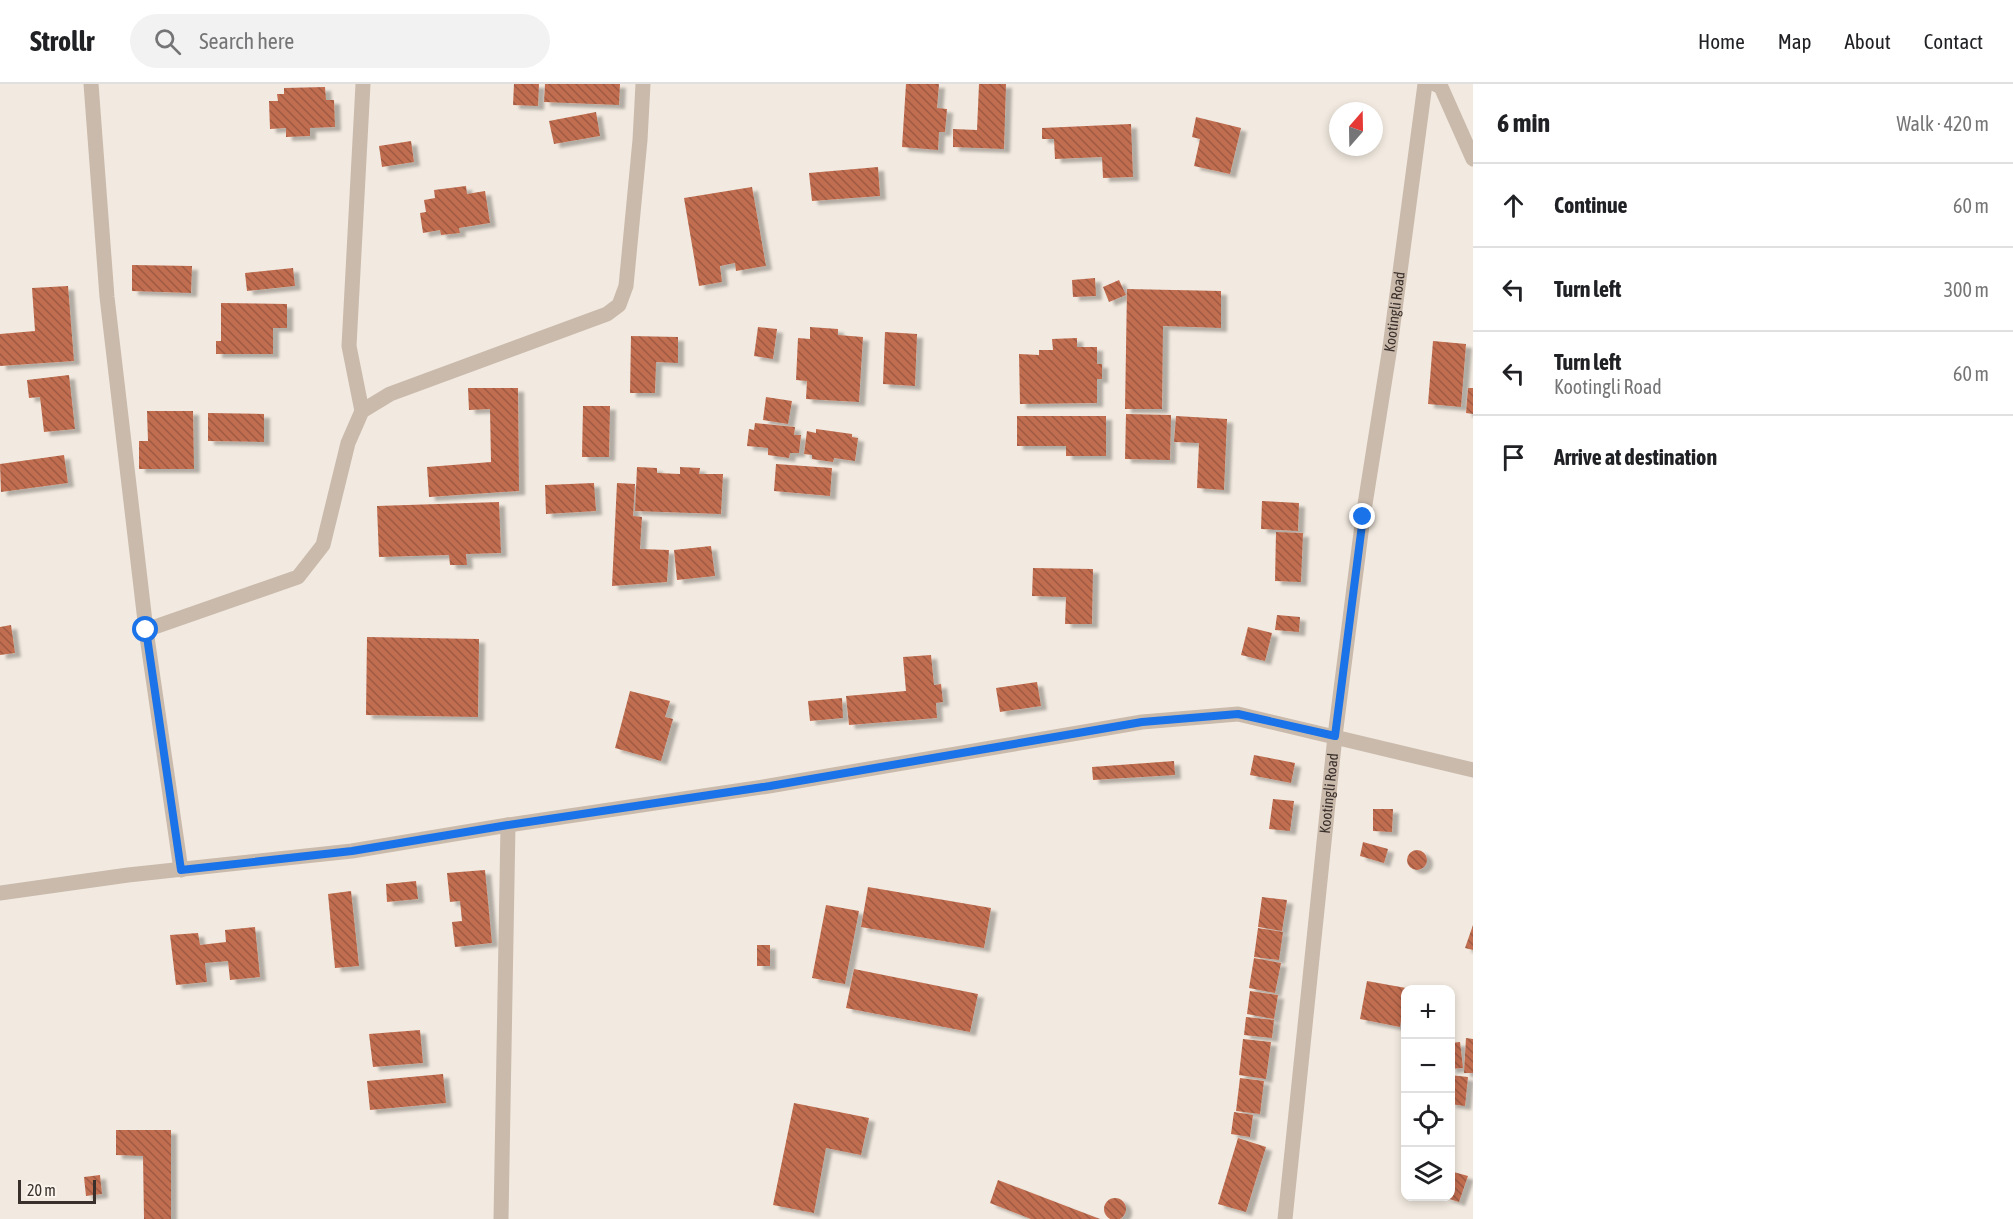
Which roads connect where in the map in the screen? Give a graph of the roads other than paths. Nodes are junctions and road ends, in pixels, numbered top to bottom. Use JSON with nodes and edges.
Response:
{"nodes":[{"id":1,"x":91,"y":84,"type":"edge"},
{"id":2,"x":363,"y":84,"type":"edge"},
{"id":3,"x":643,"y":84,"type":"edge"},
{"id":4,"x":1425,"y":84,"type":"edge"},
{"id":5,"x":1435,"y":84,"type":"edge"},
{"id":6,"x":1473,"y":159,"type":"edge"},
{"id":7,"x":362,"y":411,"type":"junction"},
{"id":8,"x":146,"y":630,"type":"junction"},
{"id":9,"x":1335,"y":736,"type":"junction"},
{"id":10,"x":1473,"y":770,"type":"edge"},
{"id":11,"x":508,"y":825,"type":"junction"},
{"id":12,"x":181,"y":870,"type":"junction"},
{"id":13,"x":0,"y":893,"type":"edge"},
{"id":14,"x":501,"y":1219,"type":"edge"},
{"id":15,"x":1285,"y":1219,"type":"edge"}],
"edges":[{"from":1,"to":8,"type":"street"},
{"from":2,"to":7,"type":"street"},
{"from":3,"to":7,"type":"street"},
{"from":4,"to":9,"type":"street","name":"Kootingli Road"},
{"from":5,"to":6,"type":"street"},
{"from":7,"to":8,"type":"street"},
{"from":8,"to":12,"type":"street"},
{"from":9,"to":10,"type":"street"},
{"from":9,"to":11,"type":"street"},
{"from":9,"to":15,"type":"street","name":"Kootingli Road"},
{"from":11,"to":12,"type":"street"},
{"from":11,"to":14,"type":"street"},
{"from":12,"to":13,"type":"street"}]}
